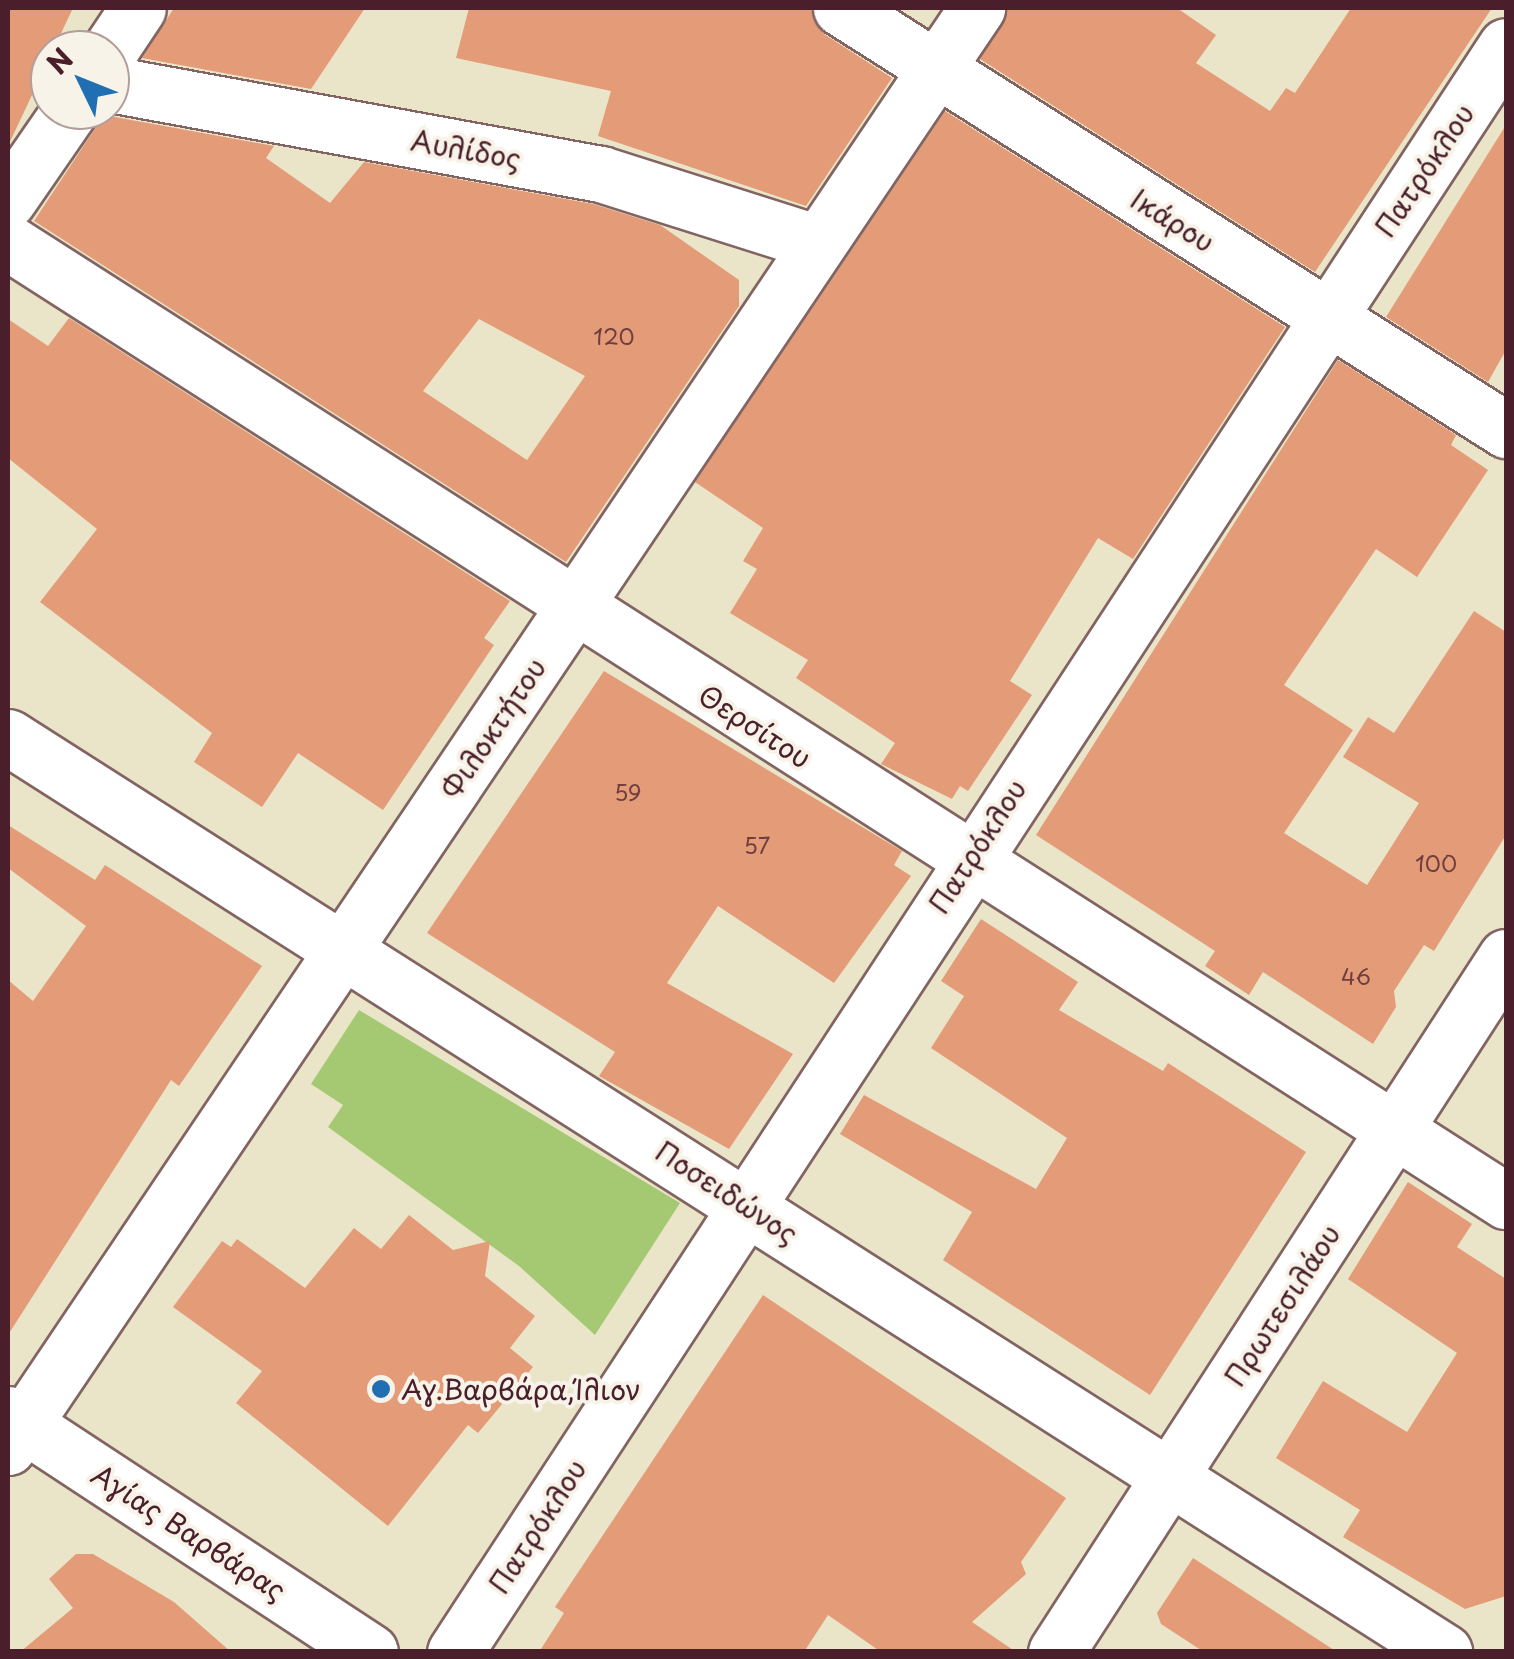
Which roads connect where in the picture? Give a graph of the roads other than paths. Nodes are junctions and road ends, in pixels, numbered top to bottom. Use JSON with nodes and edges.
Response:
{"nodes":[{"id":1,"x":138,"y":8,"type":"edge"},
{"id":2,"x":841,"y":8,"type":"edge"},
{"id":3,"x":978,"y":8,"type":"edge"},
{"id":4,"x":123,"y":30,"type":"edge"},
{"id":5,"x":1506,"y":46,"type":"edge"},
{"id":6,"x":936,"y":69,"type":"junction"},
{"id":7,"x":130,"y":88,"type":"edge"},
{"id":8,"x":56,"y":130,"type":"edge"},
{"id":9,"x":8,"y":200,"type":"edge"},
{"id":10,"x":8,"y":242,"type":"edge"},
{"id":11,"x":815,"y":242,"type":"junction"},
{"id":12,"x":1327,"y":317,"type":"junction"},
{"id":13,"x":1506,"y":430,"type":"edge"},
{"id":14,"x":572,"y":610,"type":"junction"},
{"id":15,"x":8,"y":737,"type":"edge"},
{"id":16,"x":967,"y":861,"type":"junction"},
{"id":17,"x":348,"y":946,"type":"junction"},
{"id":18,"x":1506,"y":956,"type":"edge"},
{"id":19,"x":1395,"y":1130,"type":"junction"},
{"id":20,"x":1506,"y":1202,"type":"edge"},
{"id":21,"x":747,"y":1205,"type":"junction"},
{"id":22,"x":13,"y":1428,"type":"edge"},
{"id":23,"x":1171,"y":1478,"type":"junction"},
{"id":24,"x":370,"y":1652,"type":"edge"},
{"id":25,"x":454,"y":1652,"type":"edge"},
{"id":26,"x":1056,"y":1652,"type":"edge"},
{"id":27,"x":1444,"y":1652,"type":"edge"}],
"edges":[{"from":1,"to":4,"type":"street"},
{"from":2,"to":6,"type":"street","name":"Ικάρου"},
{"from":3,"to":6,"type":"street","name":"Φιλοκτήτου"},
{"from":5,"to":12,"type":"street","name":"Πατρόκλου"},
{"from":6,"to":11,"type":"street","name":"Φιλοκτήτου"},
{"from":6,"to":12,"type":"street","name":"Ικάρου"},
{"from":7,"to":11,"type":"street","name":"Αυλίδος"},
{"from":8,"to":9,"type":"street"},
{"from":10,"to":14,"type":"street","name":"Θερσίτου"},
{"from":11,"to":14,"type":"street","name":"Φιλοκτήτου"},
{"from":12,"to":13,"type":"street","name":"Ικάρου"},
{"from":12,"to":16,"type":"street","name":"Πατρόκλου"},
{"from":14,"to":16,"type":"street","name":"Θερσίτου"},
{"from":14,"to":17,"type":"street","name":"Φιλοκτήτου"},
{"from":15,"to":17,"type":"street","name":"Ποσειδώνος"},
{"from":16,"to":19,"type":"street","name":"Θερσίτου"},
{"from":16,"to":21,"type":"street","name":"Πατρόκλου"},
{"from":17,"to":21,"type":"street","name":"Ποσειδώνος"},
{"from":17,"to":22,"type":"street","name":"Φιλοκτήτου"},
{"from":18,"to":19,"type":"street","name":"Πρωτεσιλάου"},
{"from":19,"to":20,"type":"street","name":"Θερσίτου"},
{"from":19,"to":23,"type":"street","name":"Πρωτεσιλάου"},
{"from":21,"to":23,"type":"street","name":"Ποσειδώνος"},
{"from":21,"to":25,"type":"street","name":"Πατρόκλου"},
{"from":22,"to":24,"type":"street","name":"Αγίας Βαρβάρας"},
{"from":23,"to":26,"type":"street","name":"Πρωτεσιλάου"},
{"from":23,"to":27,"type":"street","name":"Ποσειδώνος"}]}
